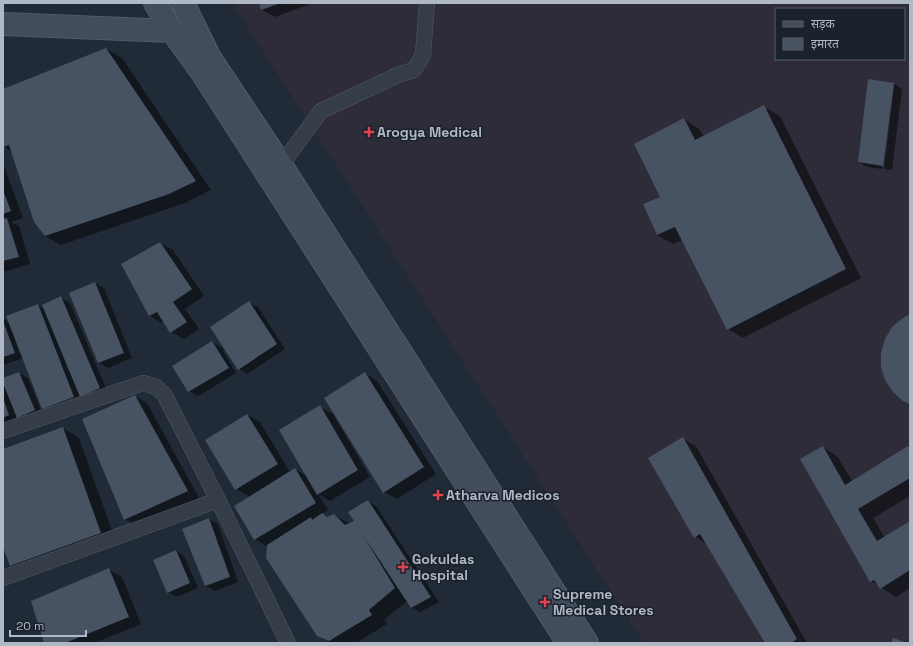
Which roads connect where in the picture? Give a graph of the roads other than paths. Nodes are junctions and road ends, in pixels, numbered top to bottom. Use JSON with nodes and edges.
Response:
{"nodes":[{"id":1,"x":155,"y":3,"type":"edge"},
{"id":2,"x":164,"y":3,"type":"edge"},
{"id":3,"x":427,"y":3,"type":"edge"},
{"id":4,"x":188,"y":12,"type":"edge"},
{"id":5,"x":3,"y":24,"type":"edge"},
{"id":6,"x":172,"y":31,"type":"junction"},
{"id":7,"x":210,"y":58,"type":"junction"},
{"id":8,"x":281,"y":165,"type":"junction"},
{"id":9,"x":3,"y":431,"type":"edge"},
{"id":10,"x":218,"y":500,"type":"junction"},
{"id":11,"x":3,"y":578,"type":"edge"},
{"id":12,"x":288,"y":643,"type":"edge"},
{"id":13,"x":568,"y":643,"type":"edge"},
{"id":14,"x":588,"y":643,"type":"edge"}],
"edges":[{"from":1,"to":6,"type":"main road"},
{"from":2,"to":4,"type":"main road"},
{"from":3,"to":8,"type":"lane"},
{"from":4,"to":7,"type":"main road"},
{"from":5,"to":6,"type":"main road"},
{"from":6,"to":7,"type":"main road"},
{"from":6,"to":13,"type":"main road"},
{"from":7,"to":8,"type":"main road"},
{"from":8,"to":14,"type":"main road"},
{"from":9,"to":10,"type":"lane"},
{"from":10,"to":11,"type":"lane"},
{"from":10,"to":12,"type":"lane"}]}
